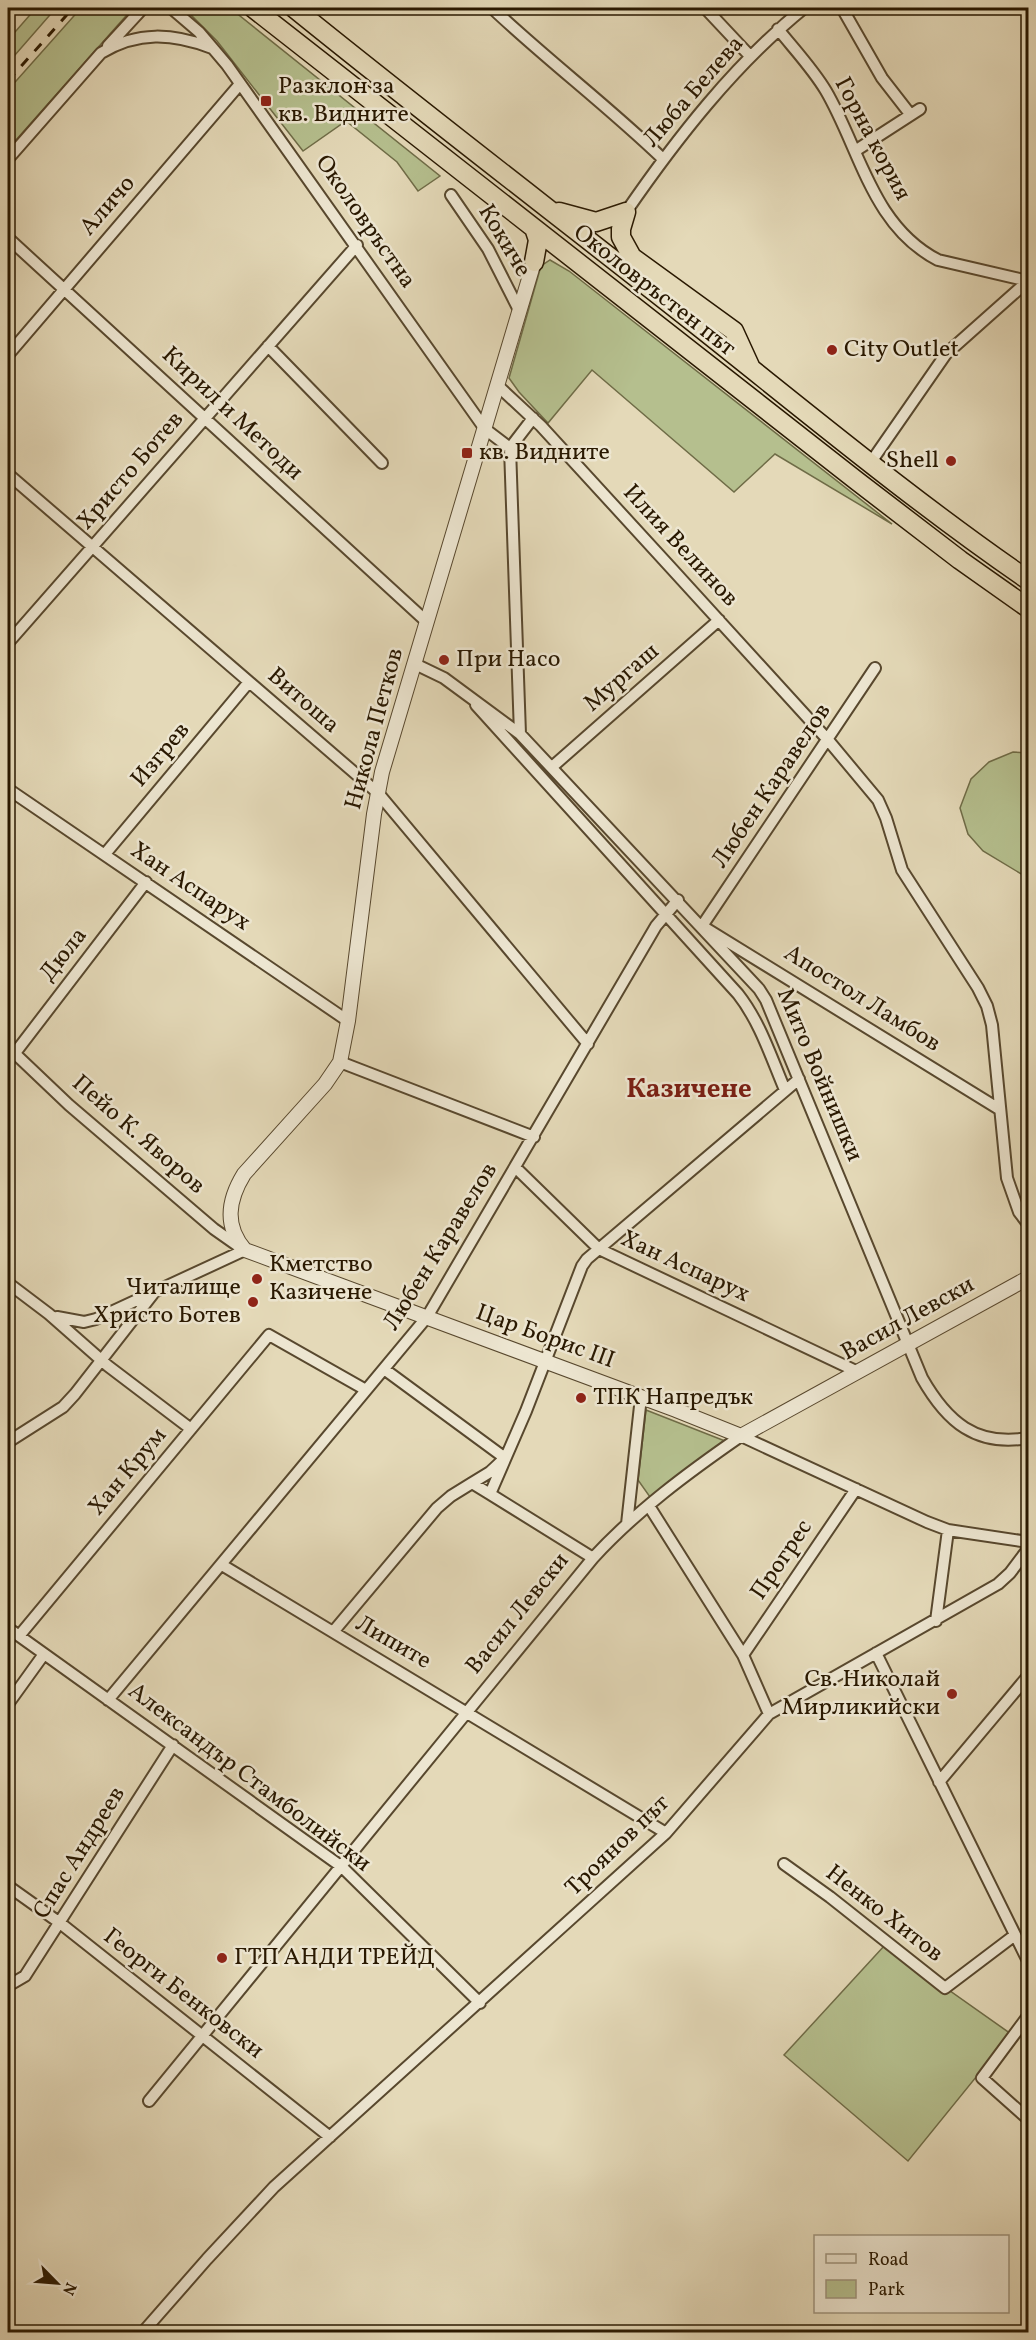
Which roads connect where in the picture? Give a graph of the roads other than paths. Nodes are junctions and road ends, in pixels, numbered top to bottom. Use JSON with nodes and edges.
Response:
{"nodes":[{"id":1,"x":142,"y":8,"type":"edge"},
{"id":2,"x":171,"y":8,"type":"edge"},
{"id":3,"x":253,"y":8,"type":"edge"},
{"id":4,"x":294,"y":8,"type":"edge"},
{"id":5,"x":492,"y":8,"type":"edge"},
{"id":6,"x":705,"y":8,"type":"edge"},
{"id":7,"x":804,"y":8,"type":"edge"},
{"id":8,"x":842,"y":8,"type":"edge"},
{"id":9,"x":778,"y":29,"type":"junction"},
{"id":10,"x":215,"y":49,"type":"junction"},
{"id":11,"x":101,"y":53,"type":"junction"},
{"id":12,"x":750,"y":56,"type":"junction"},
{"id":13,"x":240,"y":84,"type":"junction"},
{"id":14,"x":855,"y":151,"type":"junction"},
{"id":15,"x":8,"y":159,"type":"edge"},
{"id":16,"x":663,"y":159,"type":"junction"},
{"id":17,"x":451,"y":195,"type":"dead end"},
{"id":18,"x":548,"y":209,"type":"junction"},
{"id":19,"x":626,"y":212,"type":"junction"},
{"id":20,"x":534,"y":228,"type":"junction"},
{"id":21,"x":8,"y":238,"type":"edge"},
{"id":22,"x":357,"y":245,"type":"junction"},
{"id":23,"x":564,"y":251,"type":"junction"},
{"id":24,"x":534,"y":262,"type":"junction"},
{"id":25,"x":1028,"y":281,"type":"edge"},
{"id":26,"x":64,"y":289,"type":"junction"},
{"id":27,"x":519,"y":310,"type":"junction"},
{"id":28,"x":268,"y":346,"type":"junction"},
{"id":29,"x":8,"y":355,"type":"edge"},
{"id":30,"x":751,"y":368,"type":"junction"},
{"id":31,"x":497,"y":385,"type":"junction"},
{"id":32,"x":205,"y":418,"type":"junction"},
{"id":33,"x":533,"y":418,"type":"junction"},
{"id":34,"x":485,"y":429,"type":"junction"},
{"id":35,"x":510,"y":448,"type":"junction"},
{"id":36,"x":871,"y":462,"type":"junction"},
{"id":37,"x":382,"y":463,"type":"dead end"},
{"id":38,"x":8,"y":474,"type":"edge"},
{"id":39,"x":92,"y":547,"type":"junction"},
{"id":40,"x":1029,"y":579,"type":"edge"},
{"id":41,"x":1029,"y":608,"type":"edge"},
{"id":42,"x":719,"y":620,"type":"junction"},
{"id":43,"x":427,"y":622,"type":"junction"},
{"id":44,"x":8,"y":643,"type":"edge"},
{"id":45,"x":415,"y":664,"type":"junction"},
{"id":46,"x":875,"y":669,"type":"dead end"},
{"id":47,"x":249,"y":682,"type":"junction"},
{"id":48,"x":466,"y":694,"type":"junction"},
{"id":49,"x":520,"y":734,"type":"junction"},
{"id":50,"x":828,"y":741,"type":"junction"},
{"id":51,"x":552,"y":767,"type":"junction"},
{"id":52,"x":8,"y":789,"type":"edge"},
{"id":53,"x":378,"y":793,"type":"junction"},
{"id":54,"x":105,"y":854,"type":"junction"},
{"id":55,"x":146,"y":882,"type":"junction"},
{"id":56,"x":678,"y":900,"type":"junction"},
{"id":57,"x":664,"y":914,"type":"junction"},
{"id":58,"x":702,"y":926,"type":"junction"},
{"id":59,"x":348,"y":1021,"type":"junction"},
{"id":60,"x":588,"y":1044,"type":"junction"},
{"id":61,"x":11,"y":1050,"type":"edge"},
{"id":62,"x":340,"y":1062,"type":"junction"},
{"id":63,"x":799,"y":1079,"type":"junction"},
{"id":64,"x":785,"y":1090,"type":"junction"},
{"id":65,"x":999,"y":1108,"type":"junction"},
{"id":66,"x":534,"y":1137,"type":"junction"},
{"id":67,"x":516,"y":1168,"type":"junction"},
{"id":68,"x":1029,"y":1224,"type":"edge"},
{"id":69,"x":599,"y":1249,"type":"junction"},
{"id":70,"x":245,"y":1250,"type":"junction"},
{"id":71,"x":1029,"y":1278,"type":"edge"},
{"id":72,"x":8,"y":1283,"type":"edge"},
{"id":73,"x":156,"y":1290,"type":"junction"},
{"id":74,"x":49,"y":1314,"type":"junction"},
{"id":75,"x":427,"y":1317,"type":"junction"},
{"id":76,"x":908,"y":1346,"type":"junction"},
{"id":77,"x":102,"y":1360,"type":"junction"},
{"id":78,"x":546,"y":1362,"type":"junction"},
{"id":79,"x":384,"y":1369,"type":"junction"},
{"id":80,"x":858,"y":1372,"type":"junction"},
{"id":81,"x":366,"y":1390,"type":"junction"},
{"id":82,"x":641,"y":1397,"type":"junction"},
{"id":83,"x":191,"y":1429,"type":"junction"},
{"id":84,"x":741,"y":1436,"type":"junction"},
{"id":85,"x":1029,"y":1438,"type":"edge"},
{"id":86,"x":8,"y":1442,"type":"edge"},
{"id":87,"x":505,"y":1458,"type":"junction"},
{"id":88,"x":472,"y":1483,"type":"junction"},
{"id":89,"x":856,"y":1489,"type":"junction"},
{"id":90,"x":490,"y":1494,"type":"junction"},
{"id":91,"x":649,"y":1506,"type":"junction"},
{"id":92,"x":627,"y":1524,"type":"junction"},
{"id":93,"x":948,"y":1530,"type":"junction"},
{"id":94,"x":1029,"y":1542,"type":"edge"},
{"id":95,"x":1029,"y":1549,"type":"edge"},
{"id":96,"x":593,"y":1558,"type":"junction"},
{"id":97,"x":222,"y":1564,"type":"junction"},
{"id":98,"x":1024,"y":1565,"type":"edge"},
{"id":99,"x":936,"y":1621,"type":"junction"},
{"id":100,"x":8,"y":1628,"type":"edge"},
{"id":101,"x":333,"y":1632,"type":"junction"},
{"id":102,"x":19,"y":1636,"type":"junction"},
{"id":103,"x":876,"y":1653,"type":"junction"},
{"id":104,"x":44,"y":1654,"type":"junction"},
{"id":105,"x":743,"y":1655,"type":"junction"},
{"id":106,"x":1029,"y":1676,"type":"edge"},
{"id":107,"x":108,"y":1700,"type":"junction"},
{"id":108,"x":8,"y":1704,"type":"edge"},
{"id":109,"x":468,"y":1712,"type":"junction"},
{"id":110,"x":769,"y":1714,"type":"junction"},
{"id":111,"x":173,"y":1745,"type":"junction"},
{"id":112,"x":939,"y":1782,"type":"junction"},
{"id":113,"x":666,"y":1833,"type":"junction"},
{"id":114,"x":784,"y":1864,"type":"dead end"},
{"id":115,"x":342,"y":1867,"type":"junction"},
{"id":116,"x":8,"y":1886,"type":"edge"},
{"id":117,"x":60,"y":1923,"type":"junction"},
{"id":118,"x":1015,"y":1935,"type":"junction"},
{"id":119,"x":1029,"y":1961,"type":"edge"},
{"id":120,"x":8,"y":1982,"type":"edge"},
{"id":121,"x":480,"y":2002,"type":"junction"},
{"id":122,"x":1029,"y":2016,"type":"edge"},
{"id":123,"x":203,"y":2037,"type":"junction"},
{"id":124,"x":149,"y":2102,"type":"dead end"},
{"id":125,"x":1029,"y":2119,"type":"edge"},
{"id":126,"x":330,"y":2137,"type":"junction"},
{"id":127,"x":143,"y":2332,"type":"edge"}],
"edges":[{"from":1,"to":11,"type":"street"},
{"from":2,"to":10,"type":"street","name":"Околовръстна"},
{"from":3,"to":20,"type":"highway","name":"Околовръстен път"},
{"from":4,"to":18,"type":"highway","name":"Околовръстен път"},
{"from":5,"to":16,"type":"street"},
{"from":6,"to":12,"type":"street"},
{"from":7,"to":9,"type":"street","name":"Люба Белева"},
{"from":8,"to":14,"type":"street"},
{"from":9,"to":12,"type":"street","name":"Люба Белева"},
{"from":9,"to":14,"type":"street","name":"Горна кория"},
{"from":10,"to":11,"type":"street"},
{"from":10,"to":13,"type":"street","name":"Околовръстна"},
{"from":11,"to":15,"type":"street"},
{"from":12,"to":16,"type":"street","name":"Люба Белева"},
{"from":13,"to":22,"type":"street","name":"Околовръстна"},
{"from":13,"to":26,"type":"street","name":"Аличо"},
{"from":14,"to":25,"type":"street","name":"Горна кория"},
{"from":16,"to":19,"type":"street","name":"Люба Белева"},
{"from":17,"to":27,"type":"street","name":"Кокиче"},
{"from":18,"to":19,"type":"highway"},
{"from":18,"to":30,"type":"highway","name":"Околовръстен път"},
{"from":19,"to":30,"type":"highway"},
{"from":20,"to":23,"type":"highway","name":"Околовръстен път"},
{"from":20,"to":24,"type":"highway"},
{"from":21,"to":26,"type":"street","name":"Кирил и Методи"},
{"from":22,"to":28,"type":"street","name":"Христо Ботев"},
{"from":22,"to":34,"type":"street","name":"Околовръстна"},
{"from":23,"to":24,"type":"highway"},
{"from":23,"to":41,"type":"highway","name":"Околовръстен път"},
{"from":24,"to":27,"type":"street","name":"Никола Петков"},
{"from":25,"to":36,"type":"street"},
{"from":26,"to":29,"type":"street","name":"Аличо"},
{"from":26,"to":32,"type":"street","name":"Кирил и Методи"},
{"from":27,"to":31,"type":"street","name":"Никола Петков"},
{"from":28,"to":32,"type":"street","name":"Христо Ботев"},
{"from":28,"to":37,"type":"street"},
{"from":30,"to":36,"type":"highway","name":"Околовръстен път"},
{"from":31,"to":33,"type":"street","name":"Илия Велинов"},
{"from":31,"to":34,"type":"street","name":"Никола Петков"},
{"from":32,"to":39,"type":"street","name":"Христо Ботев"},
{"from":32,"to":43,"type":"street","name":"Кирил и Методи"},
{"from":33,"to":35,"type":"street"},
{"from":33,"to":42,"type":"street","name":"Илия Велинов"},
{"from":34,"to":35,"type":"street"},
{"from":34,"to":43,"type":"street","name":"Никола Петков"},
{"from":35,"to":49,"type":"street"},
{"from":36,"to":40,"type":"highway","name":"Околовръстен път"},
{"from":38,"to":39,"type":"street","name":"Витоша"},
{"from":39,"to":44,"type":"street","name":"Христо Ботев"},
{"from":39,"to":47,"type":"street","name":"Витоша"},
{"from":42,"to":50,"type":"street","name":"Илия Велинов"},
{"from":42,"to":51,"type":"street","name":"Мургаш"},
{"from":43,"to":45,"type":"street","name":"Никола Петков"},
{"from":45,"to":48,"type":"street","name":"Мито Войнишки"},
{"from":45,"to":53,"type":"street","name":"Никола Петков"},
{"from":46,"to":50,"type":"street","name":"Любен Каравелов"},
{"from":47,"to":53,"type":"street","name":"Витоша"},
{"from":47,"to":54,"type":"street","name":"Изгрев"},
{"from":48,"to":49,"type":"street","name":"Мито Войнишки"},
{"from":48,"to":57,"type":"street","name":"Мито Войнишки"},
{"from":49,"to":51,"type":"street","name":"Мито Войнишки"},
{"from":50,"to":58,"type":"street","name":"Любен Каравелов"},
{"from":50,"to":65,"type":"street","name":"Илия Велинов"},
{"from":51,"to":56,"type":"street","name":"Мито Войнишки"},
{"from":52,"to":54,"type":"street","name":"Хан Аспарух"},
{"from":53,"to":59,"type":"street","name":"Никола Петков"},
{"from":53,"to":60,"type":"street","name":"Витоша"},
{"from":54,"to":55,"type":"street","name":"Хан Аспарух"},
{"from":55,"to":59,"type":"street","name":"Хан Аспарух"},
{"from":55,"to":61,"type":"street","name":"Дюла"},
{"from":56,"to":57,"type":"street","name":"Любен Каравелов"},
{"from":56,"to":58,"type":"street","name":"Мито Войнишки"},
{"from":57,"to":60,"type":"street","name":"Любен Каравелов"},
{"from":57,"to":64,"type":"street","name":"Мито Войнишки"},
{"from":58,"to":63,"type":"street","name":"Мито Войнишки"},
{"from":58,"to":65,"type":"street","name":"Апостол Ламбов"},
{"from":59,"to":62,"type":"street","name":"Никола Петков"},
{"from":60,"to":66,"type":"street","name":"Любен Каравелов"},
{"from":61,"to":70,"type":"street","name":"Пейо К. Яворов"},
{"from":62,"to":66,"type":"street"},
{"from":62,"to":70,"type":"street","name":"Никола Петков"},
{"from":63,"to":64,"type":"street"},
{"from":63,"to":76,"type":"street","name":"Мито Войнишки"},
{"from":64,"to":69,"type":"street"},
{"from":65,"to":68,"type":"street","name":"Илия Велинов"},
{"from":66,"to":67,"type":"street","name":"Любен Каравелов"},
{"from":67,"to":69,"type":"street","name":"Хан Аспарух"},
{"from":67,"to":75,"type":"street","name":"Любен Каравелов"},
{"from":69,"to":78,"type":"street"},
{"from":69,"to":80,"type":"street","name":"Хан Аспарух"},
{"from":70,"to":73,"type":"street"},
{"from":70,"to":75,"type":"street","name":"Цар Борис III"},
{"from":71,"to":76,"type":"street","name":"Васил Левски"},
{"from":72,"to":74,"type":"street"},
{"from":73,"to":74,"type":"street"},
{"from":73,"to":77,"type":"street"},
{"from":74,"to":77,"type":"street"},
{"from":75,"to":78,"type":"street","name":"Цар Борис III"},
{"from":75,"to":79,"type":"street","name":"Любен Каравелов"},
{"from":76,"to":80,"type":"street","name":"Васил Левски"},
{"from":76,"to":85,"type":"street","name":"Мито Войнишки"},
{"from":77,"to":83,"type":"street"},
{"from":77,"to":86,"type":"street"},
{"from":78,"to":82,"type":"street","name":"Цар Борис III"},
{"from":78,"to":87,"type":"street"},
{"from":79,"to":81,"type":"street","name":"Любен Каравелов"},
{"from":79,"to":87,"type":"street"},
{"from":80,"to":84,"type":"street","name":"Васил Левски"},
{"from":81,"to":83,"type":"street","name":"Хан Крум"},
{"from":81,"to":97,"type":"street","name":"Любен Каравелов"},
{"from":82,"to":84,"type":"street","name":"Цар Борис III"},
{"from":82,"to":92,"type":"street"},
{"from":83,"to":102,"type":"street","name":"Хан Крум"},
{"from":84,"to":89,"type":"street","name":"Цар Борис III"},
{"from":84,"to":91,"type":"street","name":"Васил Левски"},
{"from":87,"to":88,"type":"street"},
{"from":87,"to":90,"type":"street"},
{"from":88,"to":90,"type":"street"},
{"from":88,"to":101,"type":"street"},
{"from":89,"to":93,"type":"street","name":"Цар Борис III"},
{"from":89,"to":105,"type":"street","name":"Прогрес"},
{"from":90,"to":96,"type":"street"},
{"from":91,"to":92,"type":"street","name":"Васил Левски"},
{"from":91,"to":105,"type":"street"},
{"from":92,"to":96,"type":"street","name":"Васил Левски"},
{"from":93,"to":94,"type":"street","name":"Цар Борис III"},
{"from":93,"to":99,"type":"street"},
{"from":95,"to":98,"type":"street","name":"Троянов път"},
{"from":96,"to":109,"type":"street","name":"Васил Левски"},
{"from":97,"to":101,"type":"street","name":"Липите"},
{"from":97,"to":107,"type":"street","name":"Любен Каравелов"},
{"from":98,"to":99,"type":"street","name":"Троянов път"},
{"from":99,"to":103,"type":"street","name":"Троянов път"},
{"from":100,"to":102,"type":"street","name":"Александър Стамболийски"},
{"from":101,"to":109,"type":"street","name":"Липите"},
{"from":102,"to":104,"type":"street","name":"Александър Стамболийски"},
{"from":103,"to":110,"type":"street","name":"Троянов път"},
{"from":103,"to":112,"type":"street"},
{"from":104,"to":107,"type":"street","name":"Александър Стамболийски"},
{"from":104,"to":108,"type":"street"},
{"from":105,"to":110,"type":"street"},
{"from":106,"to":112,"type":"street"},
{"from":107,"to":111,"type":"street","name":"Александър Стамболийски"},
{"from":109,"to":113,"type":"street","name":"Липите"},
{"from":109,"to":115,"type":"street","name":"Васил Левски"},
{"from":110,"to":113,"type":"street","name":"Троянов път"},
{"from":111,"to":115,"type":"street","name":"Александър Стамболийски"},
{"from":111,"to":117,"type":"street","name":"Спас Андреев"},
{"from":112,"to":118,"type":"street"},
{"from":113,"to":121,"type":"street","name":"Троянов път"},
{"from":114,"to":118,"type":"street","name":"Ненко Хитов"},
{"from":115,"to":121,"type":"street","name":"Александър Стамболийски"},
{"from":115,"to":123,"type":"street","name":"Васил Левски"},
{"from":116,"to":117,"type":"street","name":"Георги Бенковски"},
{"from":117,"to":120,"type":"street","name":"Спас Андреев"},
{"from":117,"to":123,"type":"street","name":"Георги Бенковски"},
{"from":118,"to":119,"type":"street"},
{"from":121,"to":126,"type":"street","name":"Троянов път"},
{"from":122,"to":125,"type":"street"},
{"from":123,"to":124,"type":"street","name":"Васил Левски"},
{"from":123,"to":126,"type":"street","name":"Георги Бенковски"},
{"from":126,"to":127,"type":"street","name":"Троянов път"}]}
